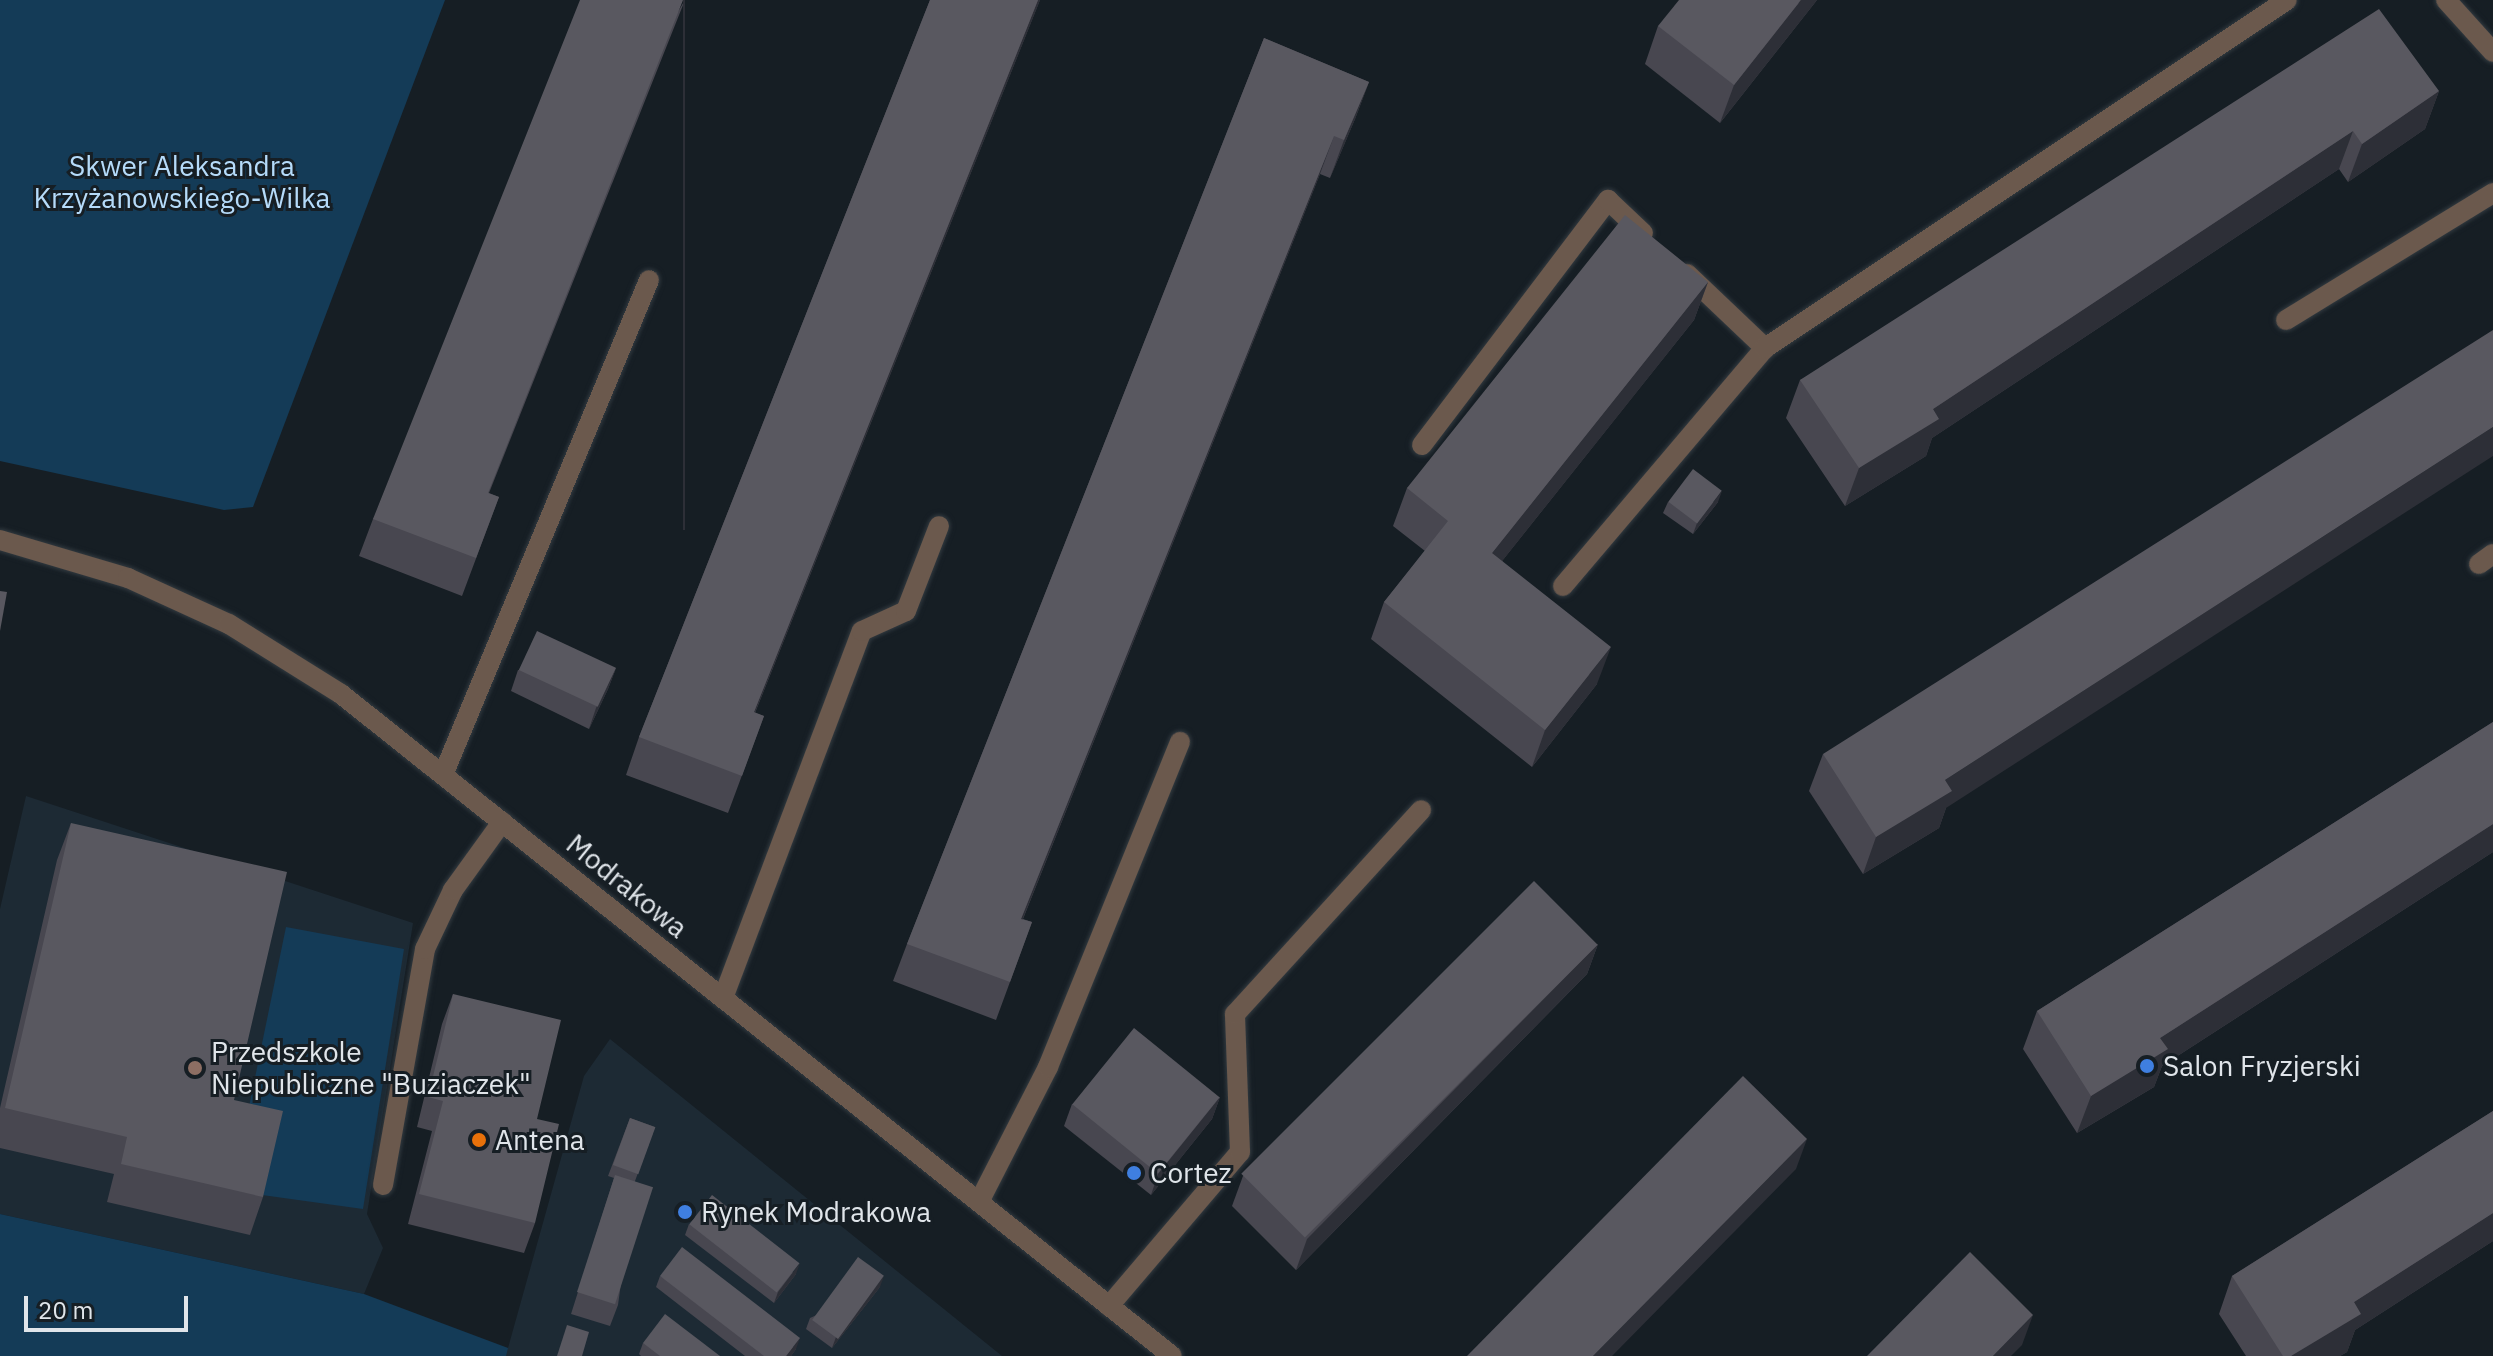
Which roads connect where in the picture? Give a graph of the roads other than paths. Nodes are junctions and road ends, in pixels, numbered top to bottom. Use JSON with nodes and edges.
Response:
{"nodes":[{"id":1,"x":2287,"y":0,"type":"edge"},
{"id":2,"x":2446,"y":0,"type":"edge"},
{"id":3,"x":2493,"y":52,"type":"edge"},
{"id":4,"x":2493,"y":193,"type":"edge"},
{"id":5,"x":649,"y":280,"type":"dead end"},
{"id":6,"x":2286,"y":320,"type":"dead end"},
{"id":7,"x":1765,"y":348,"type":"junction"},
{"id":8,"x":1422,"y":445,"type":"dead end"},
{"id":9,"x":939,"y":526,"type":"dead end"},
{"id":10,"x":0,"y":540,"type":"edge"},
{"id":11,"x":1563,"y":586,"type":"dead end"},
{"id":12,"x":1180,"y":742,"type":"dead end"},
{"id":13,"x":443,"y":775,"type":"junction"},
{"id":14,"x":1421,"y":810,"type":"dead end"},
{"id":15,"x":502,"y":822,"type":"junction"},
{"id":16,"x":723,"y":998,"type":"junction"},
{"id":17,"x":383,"y":1185,"type":"dead end"},
{"id":18,"x":979,"y":1202,"type":"junction"},
{"id":19,"x":1109,"y":1306,"type":"junction"},
{"id":20,"x":1172,"y":1356,"type":"edge"}],
"edges":[{"from":1,"to":7,"type":"street"},
{"from":2,"to":3,"type":"street"},
{"from":4,"to":6,"type":"street"},
{"from":5,"to":13,"type":"street"},
{"from":7,"to":8,"type":"street"},
{"from":7,"to":11,"type":"street"},
{"from":9,"to":16,"type":"street"},
{"from":10,"to":13,"type":"street","name":"Modrakowa"},
{"from":12,"to":18,"type":"street"},
{"from":13,"to":15,"type":"street","name":"Modrakowa"},
{"from":14,"to":19,"type":"street"},
{"from":15,"to":16,"type":"street","name":"Modrakowa"},
{"from":15,"to":17,"type":"street"},
{"from":16,"to":18,"type":"street","name":"Modrakowa"},
{"from":18,"to":19,"type":"street","name":"Modrakowa"},
{"from":19,"to":20,"type":"street","name":"Modrakowa"}]}
